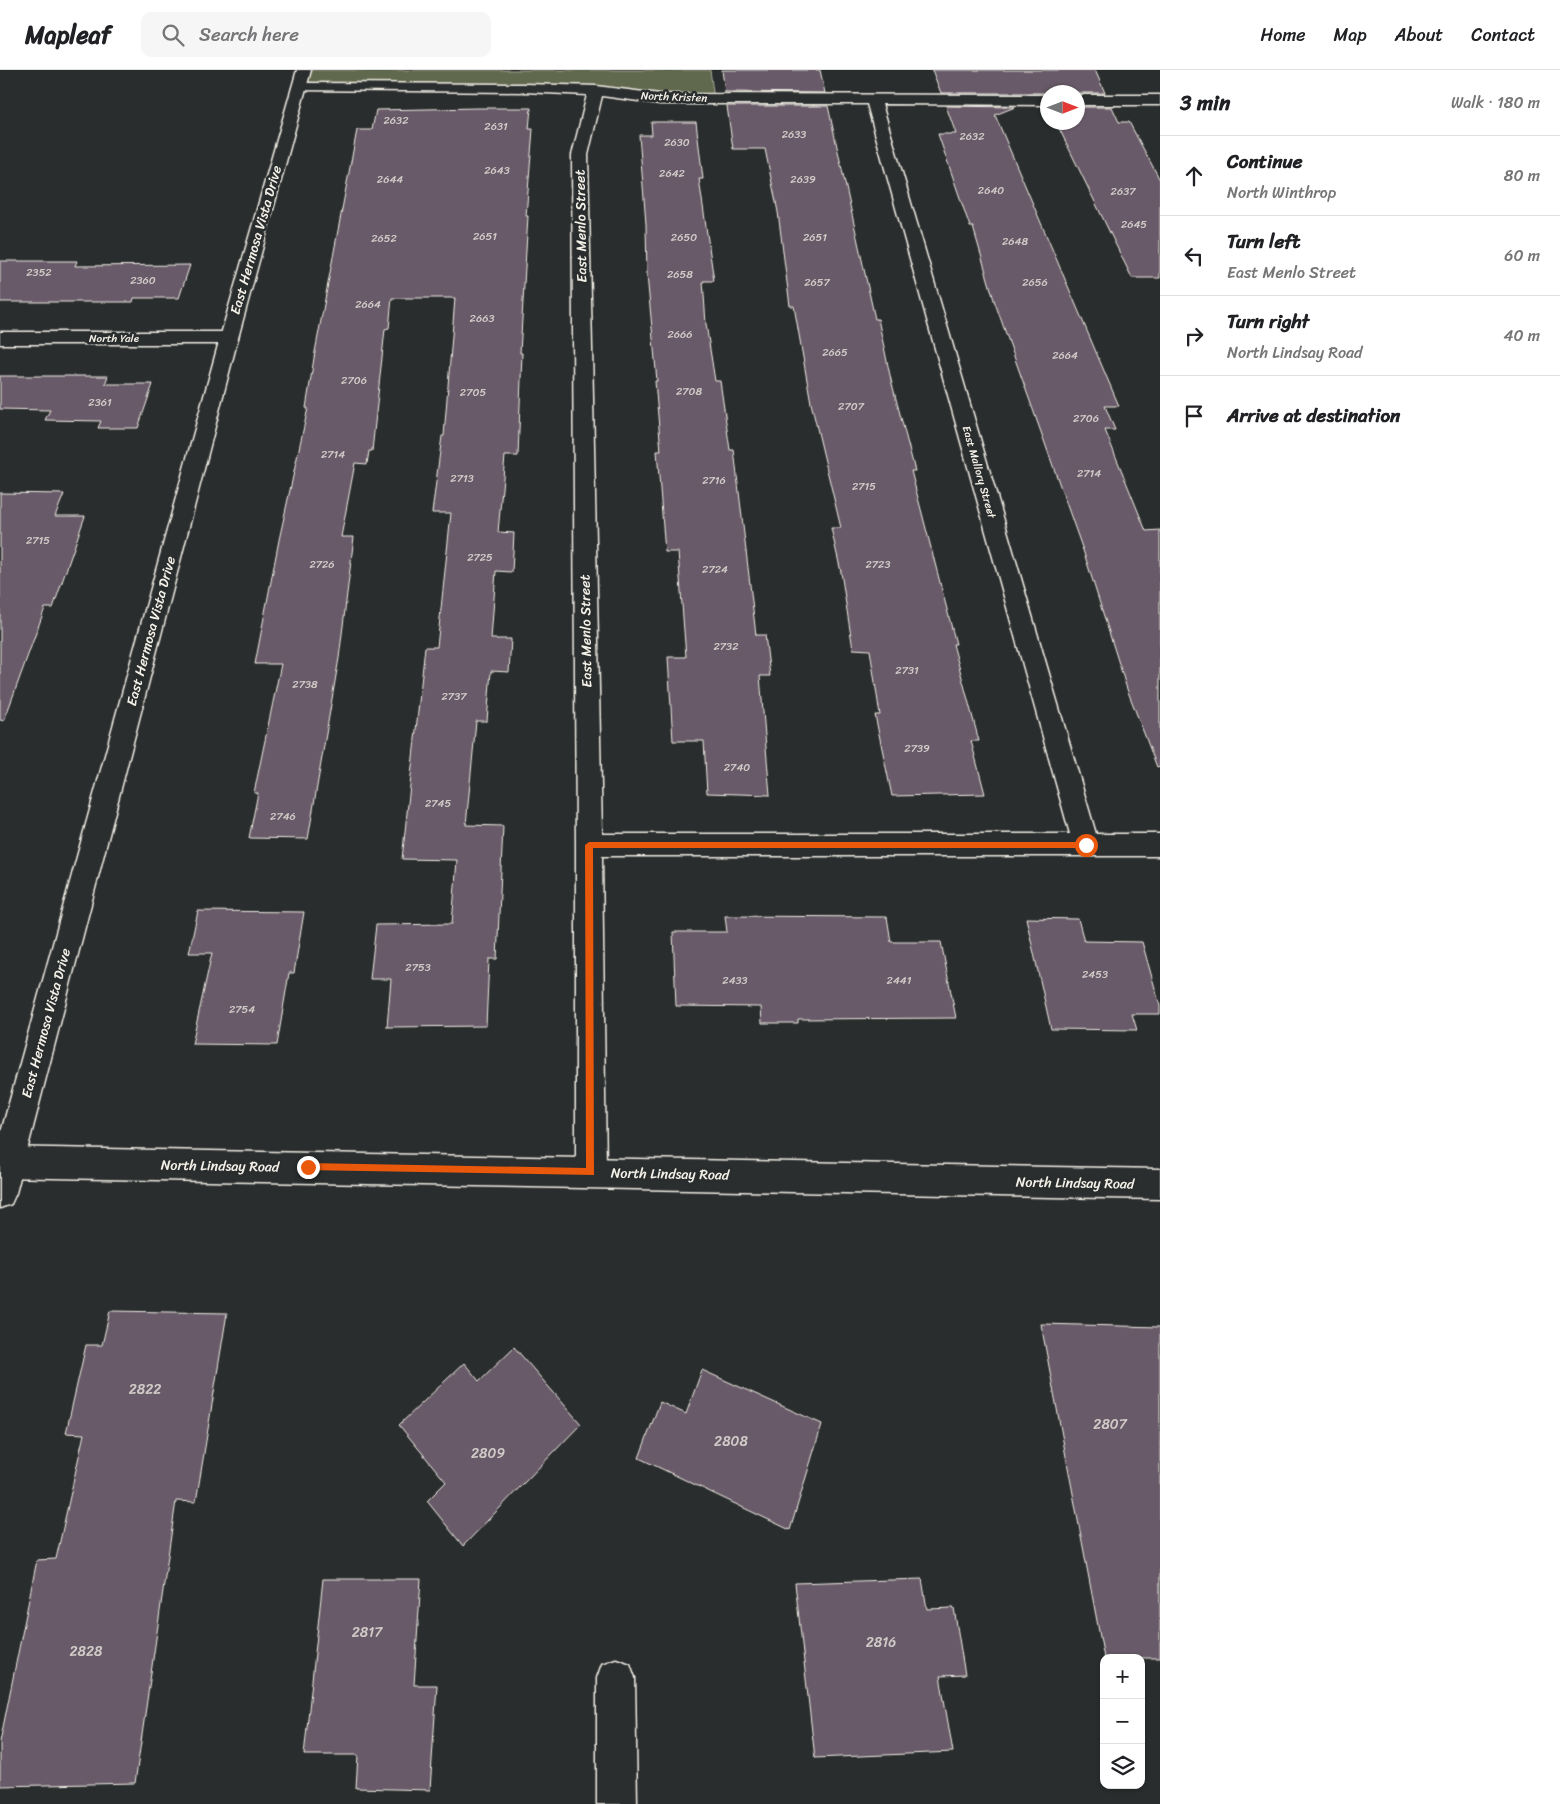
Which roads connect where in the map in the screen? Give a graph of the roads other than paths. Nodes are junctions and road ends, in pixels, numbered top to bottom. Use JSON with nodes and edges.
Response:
{"nodes":[{"id":1,"x":302,"y":78,"type":"edge"},
{"id":2,"x":596,"y":91,"type":"junction"},
{"id":3,"x":873,"y":100,"type":"junction"},
{"id":4,"x":1040,"y":100,"type":"edge"},
{"id":5,"x":1085,"y":100,"type":"edge"},
{"id":6,"x":1160,"y":100,"type":"edge"},
{"id":7,"x":0,"y":338,"type":"edge"},
{"id":8,"x":229,"y":338,"type":"junction"},
{"id":9,"x":589,"y":845,"type":"junction"},
{"id":10,"x":1086,"y":845,"type":"junction"},
{"id":11,"x":1160,"y":845,"type":"edge"},
{"id":12,"x":4,"y":1162,"type":"edge"},
{"id":13,"x":591,"y":1172,"type":"junction"},
{"id":14,"x":1160,"y":1184,"type":"edge"},
{"id":15,"x":0,"y":1193,"type":"edge"},
{"id":16,"x":616,"y":1678,"type":"dead end"},
{"id":17,"x":617,"y":1804,"type":"edge"}],
"edges":[{"from":1,"to":2,"type":"street","name":"North Kristen"},
{"from":1,"to":8,"type":"street","name":"East Hermosa Vista Drive"},
{"from":2,"to":3,"type":"street","name":"North Kristen"},
{"from":2,"to":9,"type":"street","name":"East Menlo Street"},
{"from":3,"to":4,"type":"street","name":"North Kristen"},
{"from":3,"to":10,"type":"street","name":"East Mallory Street"},
{"from":5,"to":6,"type":"street"},
{"from":7,"to":8,"type":"street","name":"North Yale"},
{"from":8,"to":12,"type":"street","name":"East Hermosa Vista Drive"},
{"from":9,"to":10,"type":"street"},
{"from":9,"to":13,"type":"street","name":"East Menlo Street"},
{"from":10,"to":11,"type":"street"},
{"from":12,"to":13,"type":"street","name":"North Lindsay Road"},
{"from":12,"to":15,"type":"street","name":"East Hermosa Vista Drive"},
{"from":13,"to":14,"type":"street","name":"North Lindsay Road"},
{"from":16,"to":17,"type":"street"}]}
